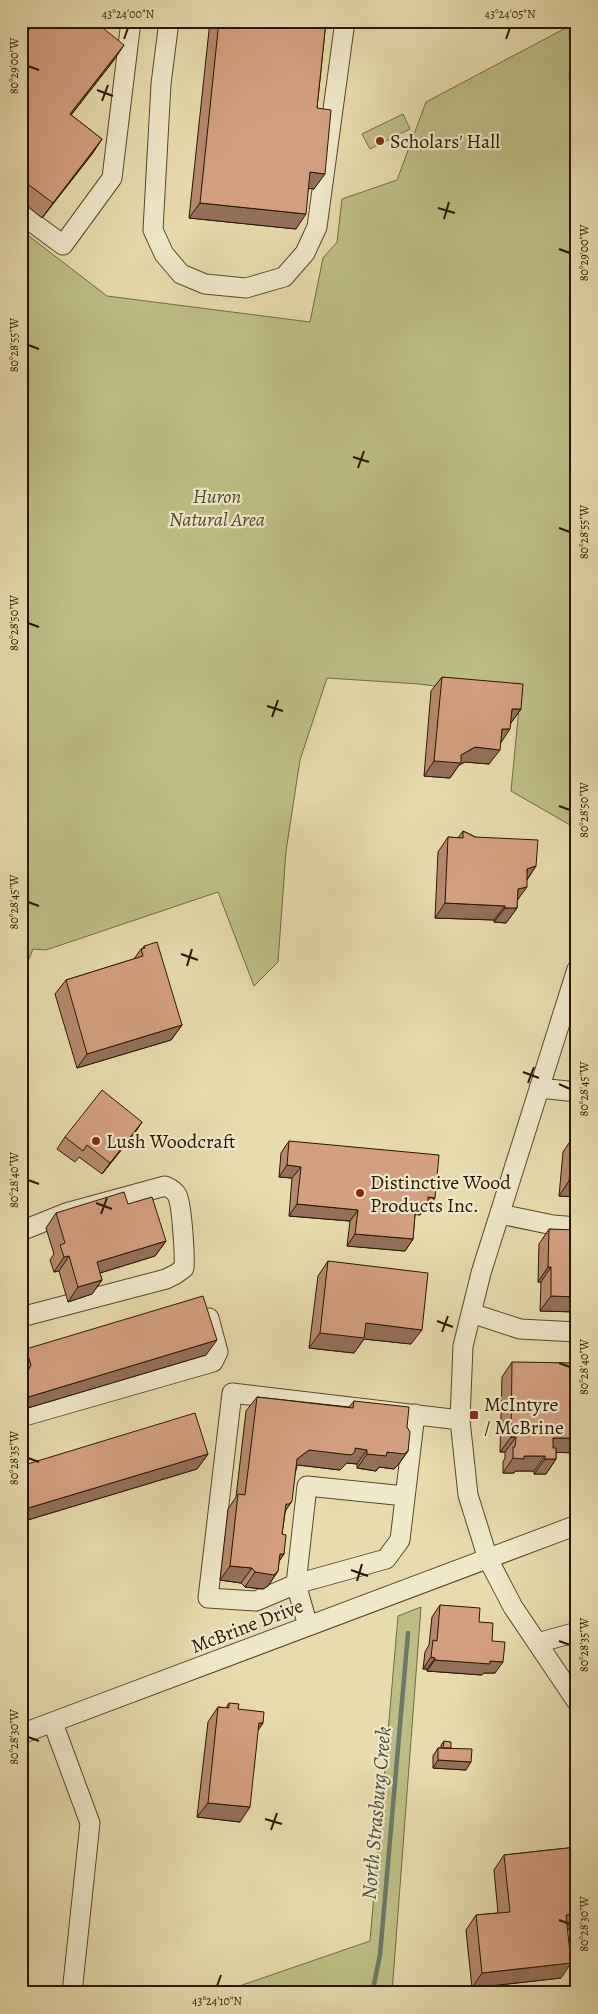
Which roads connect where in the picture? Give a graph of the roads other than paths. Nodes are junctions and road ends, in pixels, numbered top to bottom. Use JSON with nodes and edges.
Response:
{"nodes":[{"id":1,"x":131,"y":21,"type":"edge"},
{"id":2,"x":169,"y":21,"type":"edge"},
{"id":3,"x":345,"y":21,"type":"edge"},
{"id":4,"x":21,"y":214,"type":"edge"},
{"id":5,"x":577,"y":969,"type":"edge"},
{"id":6,"x":539,"y":1088,"type":"junction"},
{"id":7,"x":577,"y":1092,"type":"edge"},
{"id":8,"x":500,"y":1214,"type":"junction"},
{"id":9,"x":577,"y":1227,"type":"edge"},
{"id":10,"x":21,"y":1231,"type":"edge"},
{"id":11,"x":200,"y":1304,"type":"edge"},
{"id":12,"x":472,"y":1313,"type":"junction"},
{"id":13,"x":21,"y":1317,"type":"edge"},
{"id":14,"x":577,"y":1332,"type":"edge"},
{"id":15,"x":415,"y":1414,"type":"junction"},
{"id":16,"x":21,"y":1417,"type":"edge"},
{"id":17,"x":460,"y":1420,"type":"junction"},
{"id":18,"x":405,"y":1496,"type":"junction"},
{"id":19,"x":577,"y":1525,"type":"edge"},
{"id":20,"x":488,"y":1558,"type":"junction"},
{"id":21,"x":296,"y":1584,"type":"junction"},
{"id":22,"x":308,"y":1626,"type":"junction"},
{"id":23,"x":577,"y":1632,"type":"edge"},
{"id":24,"x":537,"y":1643,"type":"junction"},
{"id":25,"x":577,"y":1702,"type":"edge"},
{"id":26,"x":53,"y":1723,"type":"junction"},
{"id":27,"x":21,"y":1734,"type":"edge"},
{"id":28,"x":72,"y":1993,"type":"edge"}],
"edges":[{"from":1,"to":4,"type":"street"},
{"from":2,"to":3,"type":"street"},
{"from":5,"to":6,"type":"street"},
{"from":6,"to":7,"type":"street"},
{"from":6,"to":8,"type":"street"},
{"from":8,"to":9,"type":"street"},
{"from":8,"to":12,"type":"street"},
{"from":10,"to":13,"type":"street"},
{"from":11,"to":16,"type":"street"},
{"from":12,"to":14,"type":"street"},
{"from":12,"to":17,"type":"street"},
{"from":15,"to":17,"type":"street"},
{"from":15,"to":18,"type":"street"},
{"from":15,"to":21,"type":"street"},
{"from":17,"to":20,"type":"street"},
{"from":18,"to":21,"type":"street"},
{"from":18,"to":21,"type":"street"},
{"from":19,"to":20,"type":"street","name":"McBrine Drive"},
{"from":20,"to":22,"type":"street","name":"McBrine Drive"},
{"from":20,"to":24,"type":"street"},
{"from":21,"to":22,"type":"street"},
{"from":22,"to":26,"type":"street","name":"McBrine Drive"},
{"from":23,"to":24,"type":"street"},
{"from":24,"to":25,"type":"street"},
{"from":26,"to":27,"type":"street","name":"McBrine Drive"},
{"from":26,"to":28,"type":"street"}]}
